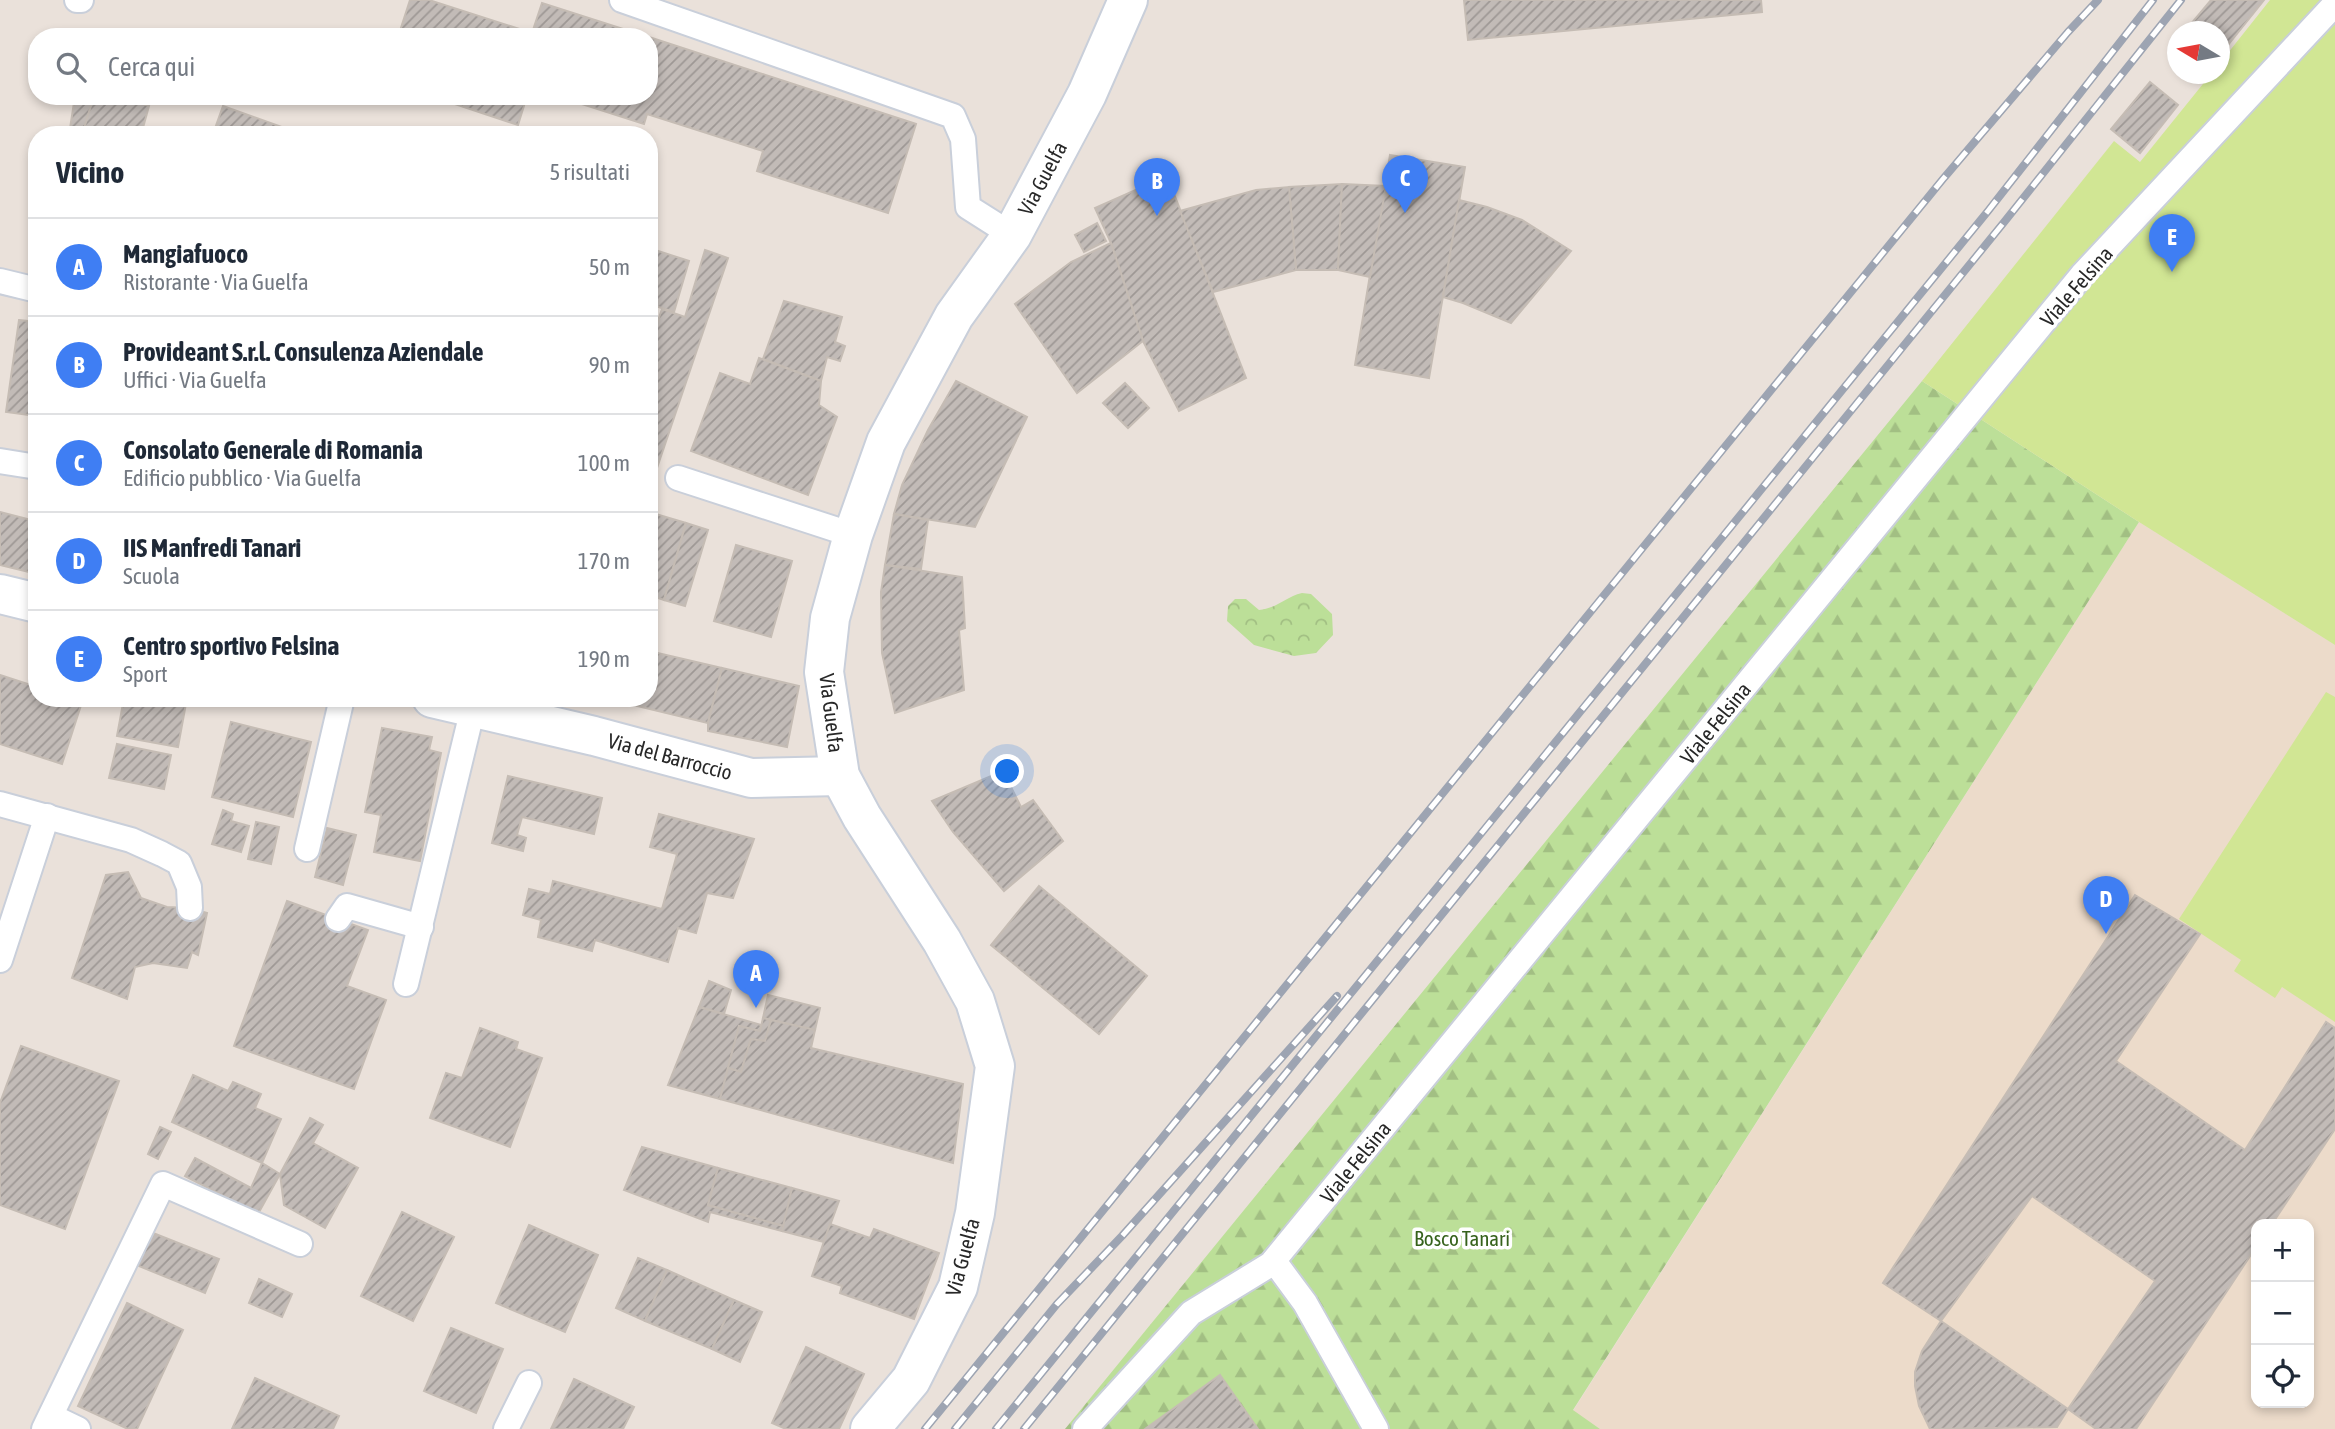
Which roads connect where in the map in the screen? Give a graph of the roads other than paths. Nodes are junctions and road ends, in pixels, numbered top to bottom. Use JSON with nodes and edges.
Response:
{"nodes":[{"id":1,"x":622,"y":0,"type":"edge"},
{"id":2,"x":1128,"y":0,"type":"edge"},
{"id":3,"x":2335,"y":4,"type":"edge"},
{"id":4,"x":1012,"y":235,"type":"junction"},
{"id":5,"x":0,"y":281,"type":"edge"},
{"id":6,"x":28,"y":288,"type":"edge"},
{"id":7,"x":0,"y":461,"type":"edge"},
{"id":8,"x":28,"y":466,"type":"edge"},
{"id":9,"x":678,"y":478,"type":"dead end"},
{"id":10,"x":853,"y":535,"type":"junction"},
{"id":11,"x":0,"y":594,"type":"edge"},
{"id":12,"x":28,"y":601,"type":"edge"},
{"id":13,"x":340,"y":707,"type":"edge"},
{"id":14,"x":495,"y":707,"type":"edge"},
{"id":15,"x":840,"y":776,"type":"junction"},
{"id":16,"x":0,"y":804,"type":"edge"},
{"id":17,"x":47,"y":816,"type":"junction"},
{"id":18,"x":307,"y":849,"type":"dead end"},
{"id":19,"x":190,"y":908,"type":"dead end"},
{"id":20,"x":338,"y":919,"type":"dead end"},
{"id":21,"x":421,"y":928,"type":"junction"},
{"id":22,"x":0,"y":960,"type":"edge"},
{"id":23,"x":406,"y":984,"type":"dead end"},
{"id":24,"x":300,"y":1244,"type":"dead end"},
{"id":25,"x":1273,"y":1261,"type":"junction"},
{"id":26,"x":529,"y":1382,"type":"dead end"},
{"id":27,"x":48,"y":1422,"type":"edge"},
{"id":28,"x":78,"y":1429,"type":"edge"},
{"id":29,"x":506,"y":1429,"type":"edge"},
{"id":30,"x":870,"y":1429,"type":"edge"},
{"id":31,"x":1085,"y":1429,"type":"edge"},
{"id":32,"x":1376,"y":1429,"type":"edge"}],
"edges":[{"from":1,"to":4,"type":"lane"},
{"from":2,"to":4,"type":"street","name":"Via Guelfa"},
{"from":3,"to":25,"type":"lane","name":"Viale Felsina"},
{"from":4,"to":10,"type":"street","name":"Via Guelfa"},
{"from":5,"to":6,"type":"lane"},
{"from":7,"to":8,"type":"lane"},
{"from":9,"to":10,"type":"lane"},
{"from":10,"to":15,"type":"street","name":"Via Guelfa"},
{"from":11,"to":12,"type":"street"},
{"from":13,"to":18,"type":"lane"},
{"from":14,"to":15,"type":"street","name":"Via del Barroccio"},
{"from":14,"to":21,"type":"lane"},
{"from":15,"to":30,"type":"street","name":"Via Guelfa"},
{"from":16,"to":17,"type":"lane"},
{"from":17,"to":19,"type":"lane"},
{"from":17,"to":22,"type":"lane"},
{"from":20,"to":21,"type":"lane"},
{"from":21,"to":23,"type":"lane"},
{"from":24,"to":27,"type":"lane"},
{"from":25,"to":31,"type":"lane","name":"Viale Felsina"},
{"from":25,"to":32,"type":"lane"},
{"from":26,"to":29,"type":"lane"},
{"from":27,"to":28,"type":"lane"}]}
